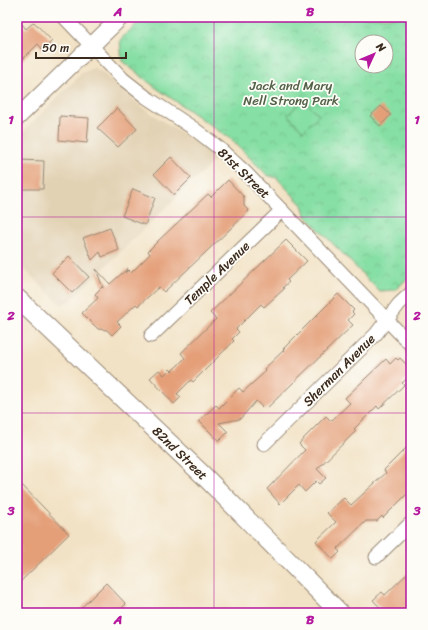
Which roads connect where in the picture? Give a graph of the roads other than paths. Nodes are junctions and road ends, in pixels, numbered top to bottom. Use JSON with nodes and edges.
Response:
{"nodes":[{"id":1,"x":64,"y":17,"type":"edge"},
{"id":2,"x":121,"y":17,"type":"edge"},
{"id":3,"x":92,"y":45,"type":"junction"},
{"id":4,"x":17,"y":118,"type":"edge"},
{"id":5,"x":282,"y":210,"type":"junction"},
{"id":6,"x":411,"y":293,"type":"edge"},
{"id":7,"x":17,"y":298,"type":"edge"},
{"id":8,"x":387,"y":320,"type":"junction"},
{"id":9,"x":151,"y":336,"type":"dead end"},
{"id":10,"x":411,"y":345,"type":"edge"},
{"id":11,"x":264,"y":444,"type":"dead end"},
{"id":12,"x":411,"y":523,"type":"edge"},
{"id":13,"x":376,"y":557,"type":"dead end"},
{"id":14,"x":340,"y":613,"type":"edge"}],
"edges":[{"from":1,"to":3,"type":"street","name":"81st Street"},
{"from":2,"to":3,"type":"street"},
{"from":3,"to":4,"type":"street"},
{"from":3,"to":5,"type":"street","name":"81st Street"},
{"from":5,"to":8,"type":"street","name":"81st Street"},
{"from":5,"to":9,"type":"street","name":"Temple Avenue"},
{"from":6,"to":8,"type":"street","name":"Sherman Avenue"},
{"from":7,"to":14,"type":"main road","name":"82nd Street"},
{"from":8,"to":10,"type":"street","name":"81st Street"},
{"from":8,"to":11,"type":"street","name":"Sherman Avenue"},
{"from":12,"to":13,"type":"street"}]}
